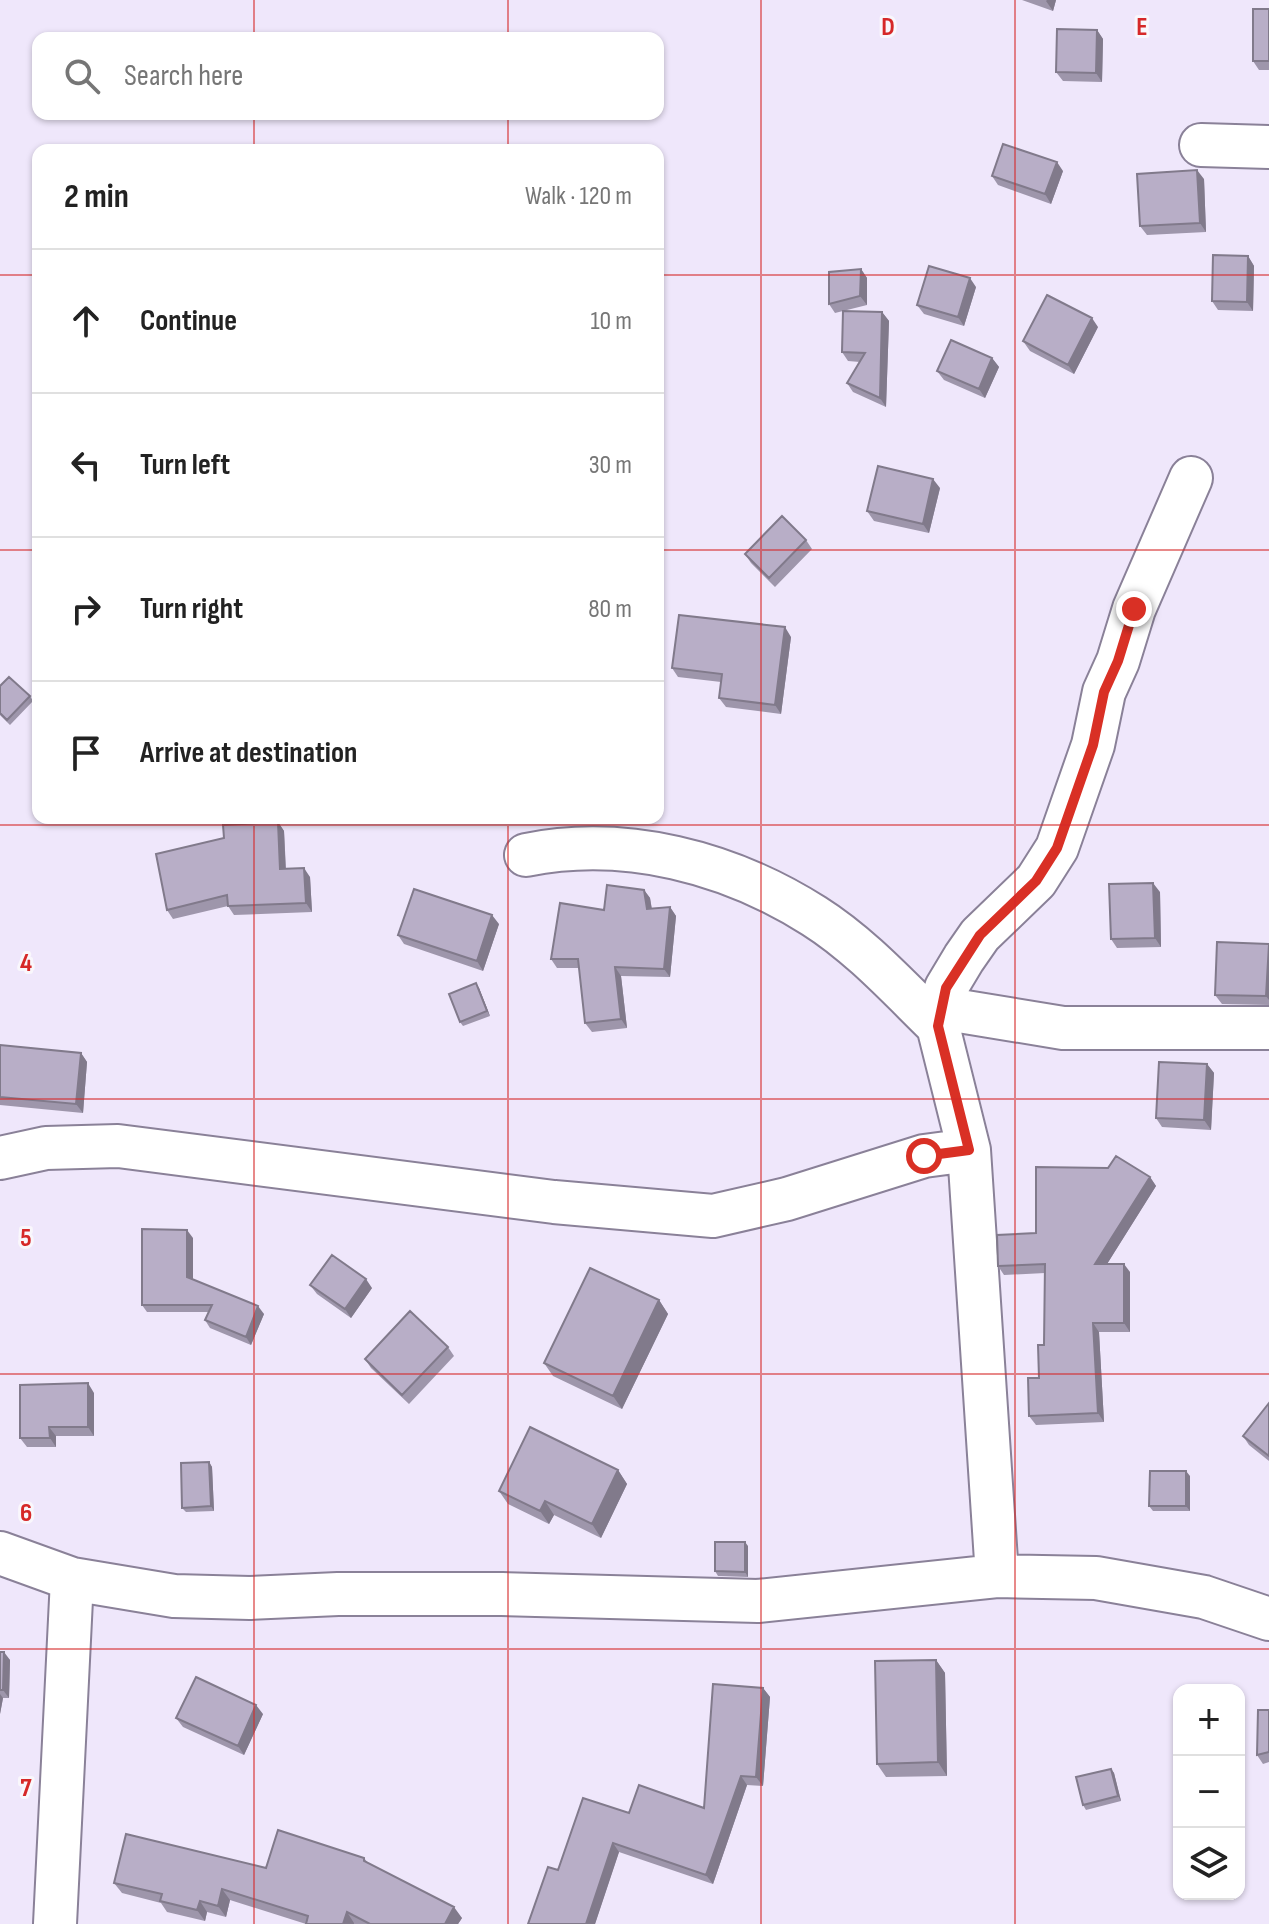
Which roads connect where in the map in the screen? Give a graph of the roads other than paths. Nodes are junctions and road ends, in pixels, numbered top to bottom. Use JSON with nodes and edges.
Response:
{"nodes":[{"id":1,"x":1201,"y":145,"type":"dead end"},
{"id":2,"x":1269,"y":147,"type":"edge"},
{"id":3,"x":1191,"y":478,"type":"dead end"},
{"id":4,"x":526,"y":855,"type":"dead end"},
{"id":5,"x":940,"y":1017,"type":"junction"},
{"id":6,"x":1269,"y":1028,"type":"edge"},
{"id":7,"x":969,"y":1150,"type":"junction"},
{"id":8,"x":0,"y":1158,"type":"edge"},
{"id":9,"x":0,"y":1553,"type":"edge"},
{"id":10,"x":997,"y":1576,"type":"junction"},
{"id":11,"x":72,"y":1579,"type":"junction"},
{"id":12,"x":1269,"y":1619,"type":"edge"},
{"id":13,"x":55,"y":1924,"type":"edge"}],
"edges":[{"from":1,"to":2,"type":"street"},
{"from":3,"to":5,"type":"street"},
{"from":4,"to":5,"type":"street"},
{"from":5,"to":6,"type":"street"},
{"from":5,"to":7,"type":"street"},
{"from":7,"to":8,"type":"street"},
{"from":7,"to":10,"type":"street"},
{"from":9,"to":11,"type":"street"},
{"from":10,"to":11,"type":"street"},
{"from":10,"to":12,"type":"street"},
{"from":11,"to":13,"type":"street"}]}
